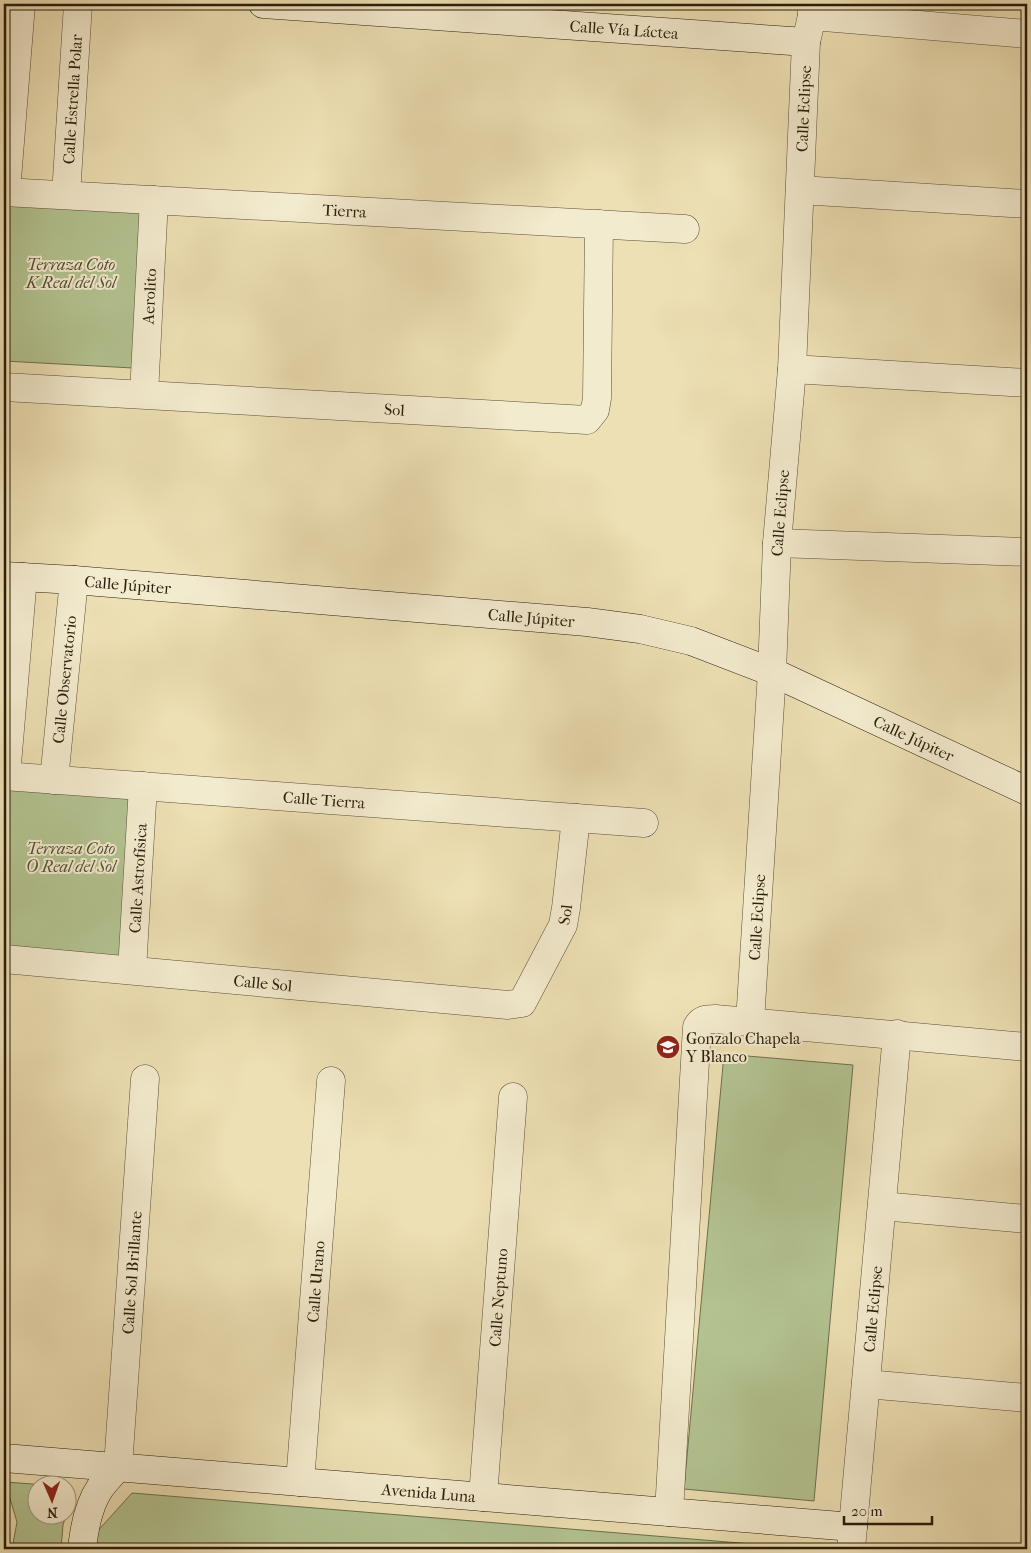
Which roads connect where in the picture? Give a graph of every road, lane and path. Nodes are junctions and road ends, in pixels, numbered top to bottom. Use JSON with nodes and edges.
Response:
{"nodes":[{"id":1,"x":21,"y":4,"type":"edge"},
{"id":2,"x":78,"y":4,"type":"edge"},
{"id":3,"x":263,"y":4,"type":"edge"},
{"id":4,"x":810,"y":21,"type":"edge"},
{"id":5,"x":1027,"y":34,"type":"edge"},
{"id":6,"x":800,"y":190,"type":"junction"},
{"id":7,"x":5,"y":192,"type":"edge"},
{"id":8,"x":66,"y":195,"type":"junction"},
{"id":9,"x":154,"y":200,"type":"junction"},
{"id":10,"x":1027,"y":204,"type":"edge"},
{"id":11,"x":599,"y":224,"type":"junction"},
{"id":12,"x":685,"y":229,"type":"dead end"},
{"id":13,"x":792,"y":369,"type":"junction"},
{"id":14,"x":1027,"y":383,"type":"edge"},
{"id":15,"x":4,"y":387,"type":"edge"},
{"id":16,"x":144,"y":394,"type":"junction"},
{"id":17,"x":777,"y":543,"type":"junction"},
{"id":18,"x":1027,"y":552,"type":"edge"},
{"id":19,"x":13,"y":577,"type":"edge"},
{"id":20,"x":74,"y":580,"type":"junction"},
{"id":21,"x":772,"y":672,"type":"junction"},
{"id":22,"x":5,"y":776,"type":"edge"},
{"id":23,"x":54,"y":780,"type":"junction"},
{"id":24,"x":143,"y":786,"type":"junction"},
{"id":25,"x":1027,"y":791,"type":"edge"},
{"id":26,"x":576,"y":818,"type":"junction"},
{"id":27,"x":644,"y":822,"type":"dead end"},
{"id":28,"x":4,"y":959,"type":"edge"},
{"id":29,"x":132,"y":970,"type":"junction"},
{"id":30,"x":522,"y":1003,"type":"joint"},
{"id":31,"x":750,"y":1022,"type":"junction"},
{"id":32,"x":897,"y":1034,"type":"junction"},
{"id":33,"x":1027,"y":1047,"type":"edge"},
{"id":34,"x":145,"y":1078,"type":"dead end"},
{"id":35,"x":331,"y":1081,"type":"dead end"},
{"id":36,"x":513,"y":1097,"type":"dead end"},
{"id":37,"x":882,"y":1206,"type":"junction"},
{"id":38,"x":1027,"y":1219,"type":"edge"},
{"id":39,"x":866,"y":1384,"type":"junction"},
{"id":40,"x":1027,"y":1398,"type":"edge"},
{"id":41,"x":4,"y":1458,"type":"edge"},
{"id":42,"x":118,"y":1467,"type":"junction"},
{"id":43,"x":300,"y":1482,"type":"junction"},
{"id":44,"x":483,"y":1497,"type":"junction"},
{"id":45,"x":669,"y":1512,"type":"junction"},
{"id":46,"x":852,"y":1538,"type":"edge"},
{"id":47,"x":82,"y":1549,"type":"edge"}],
"edges":[{"from":1,"to":7,"type":"street"},
{"from":2,"to":8,"type":"street","name":"Calle Estrella Polar"},
{"from":3,"to":4,"type":"street","name":"Calle Vía Láctea"},
{"from":4,"to":5,"type":"street","name":"Calle Vía Láctea"},
{"from":4,"to":6,"type":"street","name":"Calle Eclipse"},
{"from":6,"to":10,"type":"street"},
{"from":6,"to":13,"type":"street","name":"Calle Eclipse"},
{"from":7,"to":8,"type":"street","name":"Tierra"},
{"from":8,"to":9,"type":"street","name":"Tierra"},
{"from":9,"to":11,"type":"street","name":"Tierra"},
{"from":9,"to":16,"type":"street","name":"Aerolito"},
{"from":11,"to":12,"type":"street","name":"Tierra"},
{"from":11,"to":16,"type":"street","name":"Sol"},
{"from":13,"to":14,"type":"street"},
{"from":13,"to":17,"type":"street","name":"Calle Eclipse"},
{"from":15,"to":16,"type":"street","name":"Sol"},
{"from":17,"to":18,"type":"street"},
{"from":17,"to":21,"type":"street","name":"Calle Eclipse"},
{"from":19,"to":20,"type":"street","name":"Calle Júpiter"},
{"from":19,"to":22,"type":"street"},
{"from":20,"to":21,"type":"street","name":"Calle Júpiter"},
{"from":20,"to":23,"type":"street","name":"Calle Observatorio"},
{"from":21,"to":25,"type":"street","name":"Calle Júpiter"},
{"from":21,"to":31,"type":"street","name":"Calle Eclipse"},
{"from":22,"to":23,"type":"street","name":"Calle Tierra"},
{"from":23,"to":24,"type":"street","name":"Calle Tierra"},
{"from":24,"to":26,"type":"street","name":"Calle Tierra"},
{"from":24,"to":29,"type":"street","name":"Calle Astrofísica"},
{"from":26,"to":27,"type":"street","name":"Calle Tierra"},
{"from":26,"to":30,"type":"street","name":"Sol"},
{"from":28,"to":29,"type":"street","name":"Calle Sol"},
{"from":29,"to":30,"type":"street","name":"Calle Sol"},
{"from":31,"to":32,"type":"street"},
{"from":31,"to":45,"type":"street"},
{"from":32,"to":33,"type":"street"},
{"from":32,"to":37,"type":"street","name":"Calle Eclipse"},
{"from":34,"to":42,"type":"street","name":"Calle Sol Brillante"},
{"from":35,"to":43,"type":"street","name":"Calle Urano"},
{"from":36,"to":44,"type":"street","name":"Calle Neptuno"},
{"from":37,"to":38,"type":"street"},
{"from":37,"to":39,"type":"street","name":"Calle Eclipse"},
{"from":39,"to":40,"type":"street"},
{"from":39,"to":46,"type":"street","name":"Calle Eclipse"},
{"from":41,"to":42,"type":"street","name":"Avenida Luna"},
{"from":42,"to":43,"type":"street","name":"Avenida Luna"},
{"from":42,"to":47,"type":"street"},
{"from":43,"to":44,"type":"street","name":"Avenida Luna"},
{"from":44,"to":45,"type":"street","name":"Avenida Luna"},
{"from":45,"to":46,"type":"street","name":"Avenida Luna"}]}
